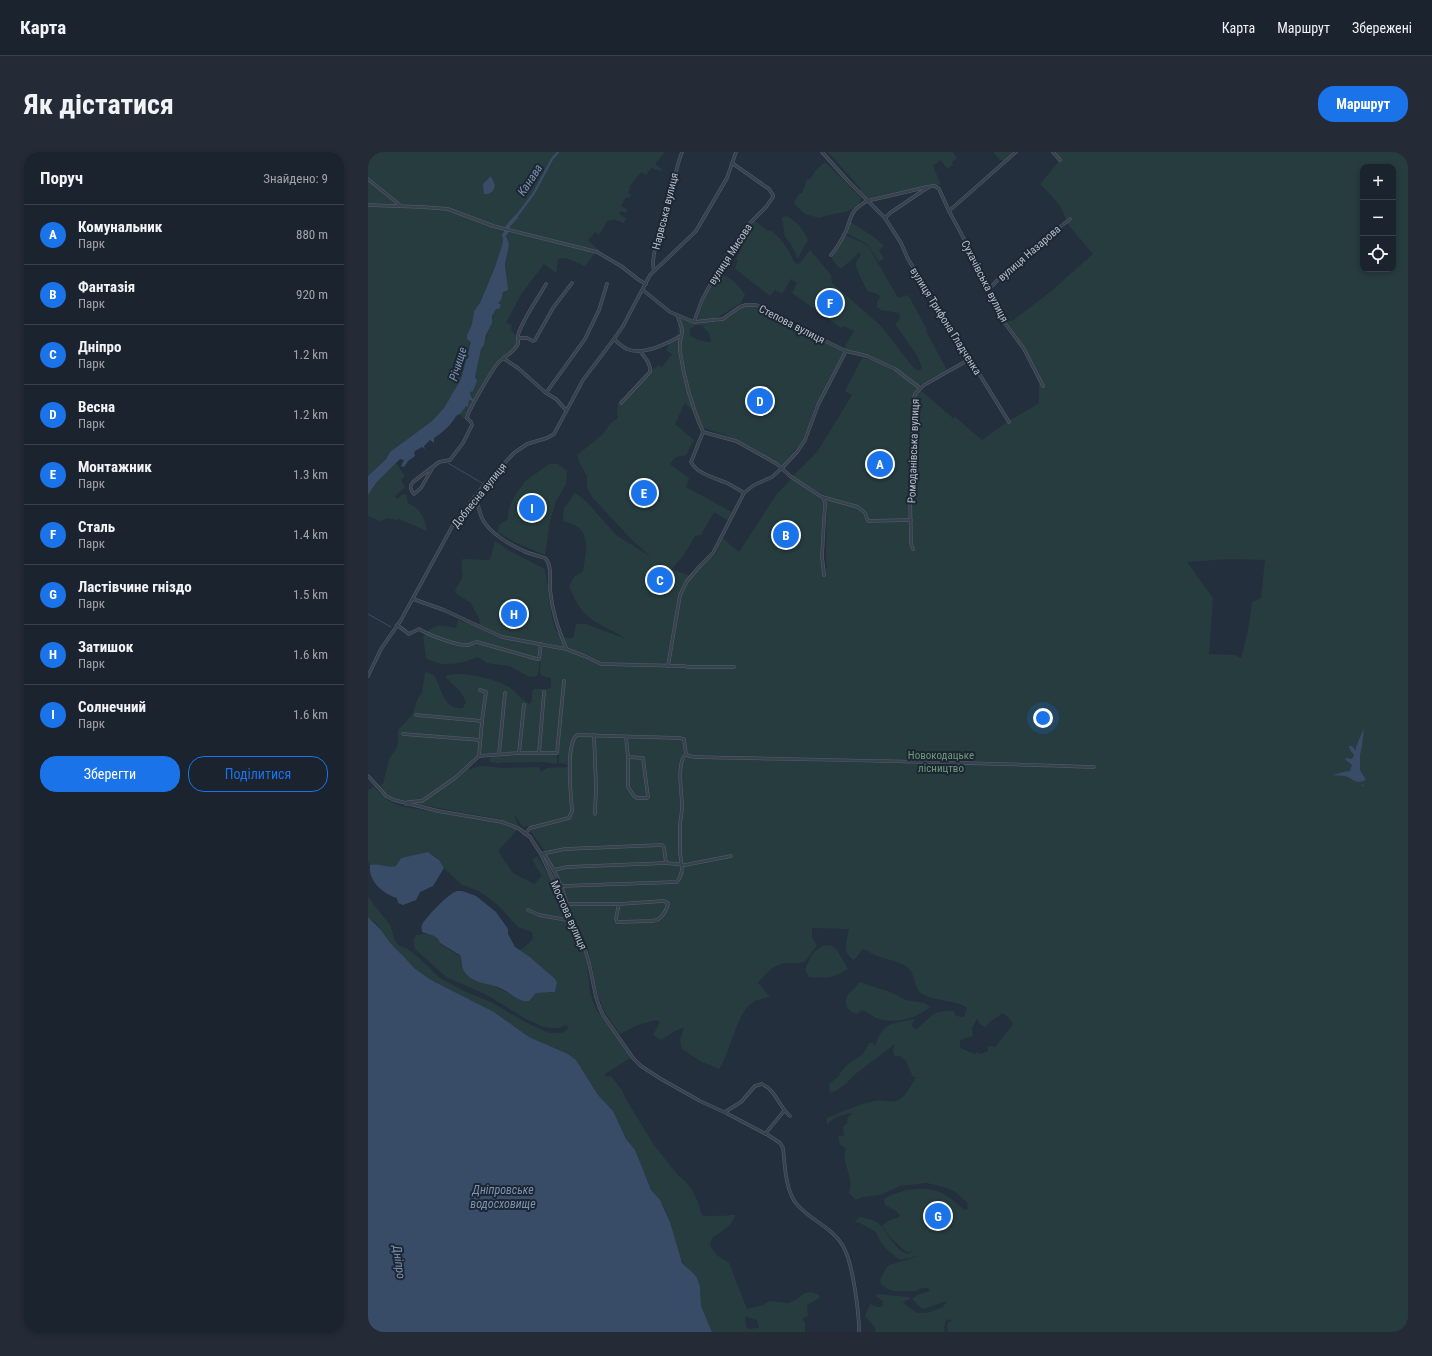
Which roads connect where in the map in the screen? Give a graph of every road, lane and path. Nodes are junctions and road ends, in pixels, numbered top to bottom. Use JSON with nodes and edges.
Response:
{"nodes":[{"id":1,"x":682,"y":152,"type":"edge"},
{"id":2,"x":736,"y":152,"type":"edge"},
{"id":3,"x":822,"y":152,"type":"edge"},
{"id":4,"x":1016,"y":152,"type":"edge"},
{"id":5,"x":1054,"y":152,"type":"edge"},
{"id":6,"x":1060,"y":160,"type":"dead end"},
{"id":7,"x":732,"y":163,"type":"junction"},
{"id":8,"x":368,"y":179,"type":"edge"},
{"id":9,"x":931,"y":186,"type":"junction"},
{"id":10,"x":867,"y":201,"type":"junction"},
{"id":11,"x":368,"y":205,"type":"edge"},
{"id":12,"x":402,"y":206,"type":"junction"},
{"id":13,"x":949,"y":210,"type":"junction"},
{"id":14,"x":885,"y":218,"type":"junction"},
{"id":15,"x":1070,"y":219,"type":"dead end"},
{"id":16,"x":831,"y":255,"type":"dead end"},
{"id":17,"x":654,"y":270,"type":"junction"},
{"id":18,"x":572,"y":283,"type":"dead end"},
{"id":19,"x":546,"y":284,"type":"dead end"},
{"id":20,"x":607,"y":284,"type":"dead end"},
{"id":21,"x":646,"y":284,"type":"junction"},
{"id":22,"x":990,"y":288,"type":"junction"},
{"id":23,"x":643,"y":290,"type":"junction"},
{"id":24,"x":677,"y":315,"type":"junction"},
{"id":25,"x":694,"y":322,"type":"junction"},
{"id":26,"x":680,"y":337,"type":"junction"},
{"id":27,"x":518,"y":338,"type":"junction"},
{"id":28,"x":614,"y":340,"type":"junction"},
{"id":29,"x":640,"y":351,"type":"junction"},
{"id":30,"x":846,"y":351,"type":"junction"},
{"id":31,"x":503,"y":358,"type":"junction"},
{"id":32,"x":970,"y":358,"type":"junction"},
{"id":33,"x":1043,"y":386,"type":"dead end"},
{"id":34,"x":920,"y":388,"type":"junction"},
{"id":35,"x":546,"y":393,"type":"junction"},
{"id":36,"x":621,"y":403,"type":"dead end"},
{"id":37,"x":566,"y":410,"type":"junction"},
{"id":38,"x":1009,"y":422,"type":"dead end"},
{"id":39,"x":703,"y":432,"type":"junction"},
{"id":40,"x":433,"y":467,"type":"junction"},
{"id":41,"x":782,"y":468,"type":"junction"},
{"id":42,"x":744,"y":493,"type":"junction"},
{"id":43,"x":474,"y":497,"type":"junction"},
{"id":44,"x":822,"y":497,"type":"junction"},
{"id":45,"x":911,"y":520,"type":"junction"},
{"id":46,"x":913,"y":549,"type":"dead end"},
{"id":47,"x":824,"y":575,"type":"dead end"},
{"id":48,"x":413,"y":599,"type":"junction"},
{"id":49,"x":397,"y":625,"type":"junction"},
{"id":50,"x":541,"y":644,"type":"junction"},
{"id":51,"x":566,"y":649,"type":"junction"},
{"id":52,"x":668,"y":666,"type":"junction"},
{"id":53,"x":734,"y":667,"type":"dead end"},
{"id":54,"x":368,"y":676,"type":"edge"},
{"id":55,"x":564,"y":681,"type":"dead end"},
{"id":56,"x":480,"y":690,"type":"dead end"},
{"id":57,"x":544,"y":692,"type":"dead end"},
{"id":58,"x":505,"y":693,"type":"dead end"},
{"id":59,"x":524,"y":705,"type":"dead end"},
{"id":60,"x":416,"y":716,"type":"dead end"},
{"id":61,"x":482,"y":721,"type":"junction"},
{"id":62,"x":403,"y":734,"type":"dead end"},
{"id":63,"x":594,"y":735,"type":"junction"},
{"id":64,"x":626,"y":737,"type":"junction"},
{"id":65,"x":480,"y":740,"type":"junction"},
{"id":66,"x":519,"y":753,"type":"junction"},
{"id":67,"x":539,"y":753,"type":"junction"},
{"id":68,"x":499,"y":754,"type":"junction"},
{"id":69,"x":686,"y":754,"type":"junction"},
{"id":70,"x":479,"y":756,"type":"junction"},
{"id":71,"x":628,"y":757,"type":"junction"},
{"id":72,"x":1094,"y":767,"type":"dead end"},
{"id":73,"x":368,"y":776,"type":"edge"},
{"id":74,"x":406,"y":804,"type":"junction"},
{"id":75,"x":595,"y":814,"type":"dead end"},
{"id":76,"x":525,"y":834,"type":"junction"},
{"id":77,"x":542,"y":854,"type":"junction"},
{"id":78,"x":731,"y":856,"type":"dead end"},
{"id":79,"x":666,"y":863,"type":"junction"},
{"id":80,"x":681,"y":865,"type":"junction"},
{"id":81,"x":554,"y":870,"type":"junction"},
{"id":82,"x":562,"y":886,"type":"junction"},
{"id":83,"x":566,"y":904,"type":"junction"},
{"id":84,"x":619,"y":904,"type":"junction"},
{"id":85,"x":528,"y":910,"type":"dead end"},
{"id":86,"x":567,"y":920,"type":"dead end"},
{"id":87,"x":784,"y":1111,"type":"junction"},
{"id":88,"x":725,"y":1112,"type":"junction"},
{"id":89,"x":790,"y":1116,"type":"dead end"},
{"id":90,"x":765,"y":1134,"type":"junction"},
{"id":91,"x":859,"y":1332,"type":"edge"}],
"edges":[{"from":1,"to":17,"type":"street","name":"Нарвська вулиця"},
{"from":2,"to":7,"type":"street","name":"Доблесна вулиця"},
{"from":3,"to":10,"type":"street","name":"вулиця Трифона Гладченка"},
{"from":4,"to":13,"type":"street"},
{"from":5,"to":6,"type":"street"},
{"from":7,"to":17,"type":"street","name":"Доблесна вулиця"},
{"from":7,"to":25,"type":"street","name":"вулиця Мисова"},
{"from":8,"to":12,"type":"street"},
{"from":9,"to":10,"type":"street"},
{"from":9,"to":13,"type":"street"},
{"from":9,"to":14,"type":"street"},
{"from":10,"to":14,"type":"street","name":"вулиця Трифона Гладченка"},
{"from":10,"to":16,"type":"street"},
{"from":11,"to":12,"type":"street"},
{"from":12,"to":21,"type":"street"},
{"from":13,"to":22,"type":"street","name":"Сухачівська вулиця"},
{"from":14,"to":32,"type":"street","name":"вулиця Трифона Гладченка"},
{"from":15,"to":22,"type":"street","name":"вулиця Назарова"},
{"from":17,"to":21,"type":"street","name":"Доблесна вулиця"},
{"from":18,"to":27,"type":"street"},
{"from":19,"to":27,"type":"street"},
{"from":20,"to":35,"type":"street"},
{"from":21,"to":23,"type":"street","name":"Доблесна вулиця"},
{"from":22,"to":33,"type":"street","name":"Сухачівська вулиця"},
{"from":23,"to":24,"type":"street","name":"Степова вулиця"},
{"from":23,"to":28,"type":"street","name":"Доблесна вулиця"},
{"from":24,"to":25,"type":"street","name":"Степова вулиця"},
{"from":24,"to":26,"type":"street"},
{"from":25,"to":30,"type":"street","name":"Степова вулиця"},
{"from":26,"to":29,"type":"street"},
{"from":26,"to":39,"type":"street"},
{"from":27,"to":31,"type":"street"},
{"from":28,"to":29,"type":"street"},
{"from":28,"to":37,"type":"street","name":"Доблесна вулиця"},
{"from":29,"to":36,"type":"street"},
{"from":30,"to":34,"type":"street","name":"Степова вулиця"},
{"from":30,"to":41,"type":"street"},
{"from":31,"to":35,"type":"street"},
{"from":31,"to":40,"type":"street"},
{"from":32,"to":34,"type":"street","name":"Ромоданівська вулиця"},
{"from":32,"to":38,"type":"street","name":"вулиця Трифона Гладченка"},
{"from":34,"to":45,"type":"street","name":"Ромоданівська вулиця"},
{"from":35,"to":37,"type":"street"},
{"from":37,"to":43,"type":"street","name":"Доблесна вулиця"},
{"from":39,"to":41,"type":"street"},
{"from":39,"to":42,"type":"street"},
{"from":40,"to":40,"type":"street"},
{"from":41,"to":42,"type":"street"},
{"from":41,"to":44,"type":"street"},
{"from":42,"to":52,"type":"street"},
{"from":43,"to":48,"type":"street","name":"Доблесна вулиця"},
{"from":43,"to":51,"type":"street"},
{"from":44,"to":45,"type":"street"},
{"from":44,"to":47,"type":"street"},
{"from":45,"to":46,"type":"street","name":"Ромоданівська вулиця"},
{"from":48,"to":49,"type":"street","name":"Доблесна вулиця"},
{"from":48,"to":50,"type":"street"},
{"from":49,"to":50,"type":"street"},
{"from":49,"to":54,"type":"street","name":"Доблесна вулиця"},
{"from":50,"to":51,"type":"street"},
{"from":51,"to":52,"type":"street"},
{"from":52,"to":53,"type":"street"},
{"from":55,"to":67,"type":"street"},
{"from":56,"to":61,"type":"street"},
{"from":57,"to":67,"type":"street"},
{"from":58,"to":68,"type":"street"},
{"from":59,"to":66,"type":"street"},
{"from":60,"to":61,"type":"street"},
{"from":61,"to":65,"type":"street"},
{"from":62,"to":65,"type":"street"},
{"from":63,"to":64,"type":"street"},
{"from":63,"to":75,"type":"street"},
{"from":63,"to":76,"type":"street"},
{"from":64,"to":69,"type":"street"},
{"from":64,"to":71,"type":"street"},
{"from":65,"to":70,"type":"street"},
{"from":66,"to":67,"type":"street"},
{"from":66,"to":68,"type":"street"},
{"from":68,"to":70,"type":"street"},
{"from":69,"to":72,"type":"street"},
{"from":69,"to":80,"type":"street"},
{"from":70,"to":74,"type":"street"},
{"from":71,"to":71,"type":"street"},
{"from":73,"to":74,"type":"street","name":"Мостова вулиця"},
{"from":74,"to":76,"type":"street","name":"Мостова вулиця"},
{"from":76,"to":77,"type":"street","name":"Мостова вулиця"},
{"from":77,"to":79,"type":"street"},
{"from":77,"to":81,"type":"street"},
{"from":77,"to":83,"type":"street","name":"Мостова вулиця"},
{"from":78,"to":80,"type":"street"},
{"from":79,"to":80,"type":"street"},
{"from":79,"to":81,"type":"street"},
{"from":80,"to":82,"type":"street"},
{"from":81,"to":82,"type":"street"},
{"from":82,"to":83,"type":"street"},
{"from":83,"to":84,"type":"street"},
{"from":83,"to":88,"type":"street","name":"Мостова вулиця"},
{"from":84,"to":84,"type":"street"},
{"from":85,"to":86,"type":"street"},
{"from":87,"to":88,"type":"street"},
{"from":87,"to":89,"type":"street"},
{"from":87,"to":90,"type":"street"},
{"from":88,"to":90,"type":"street","name":"Мостова вулиця"},
{"from":90,"to":91,"type":"street","name":"Мостова вулиця"}]}
